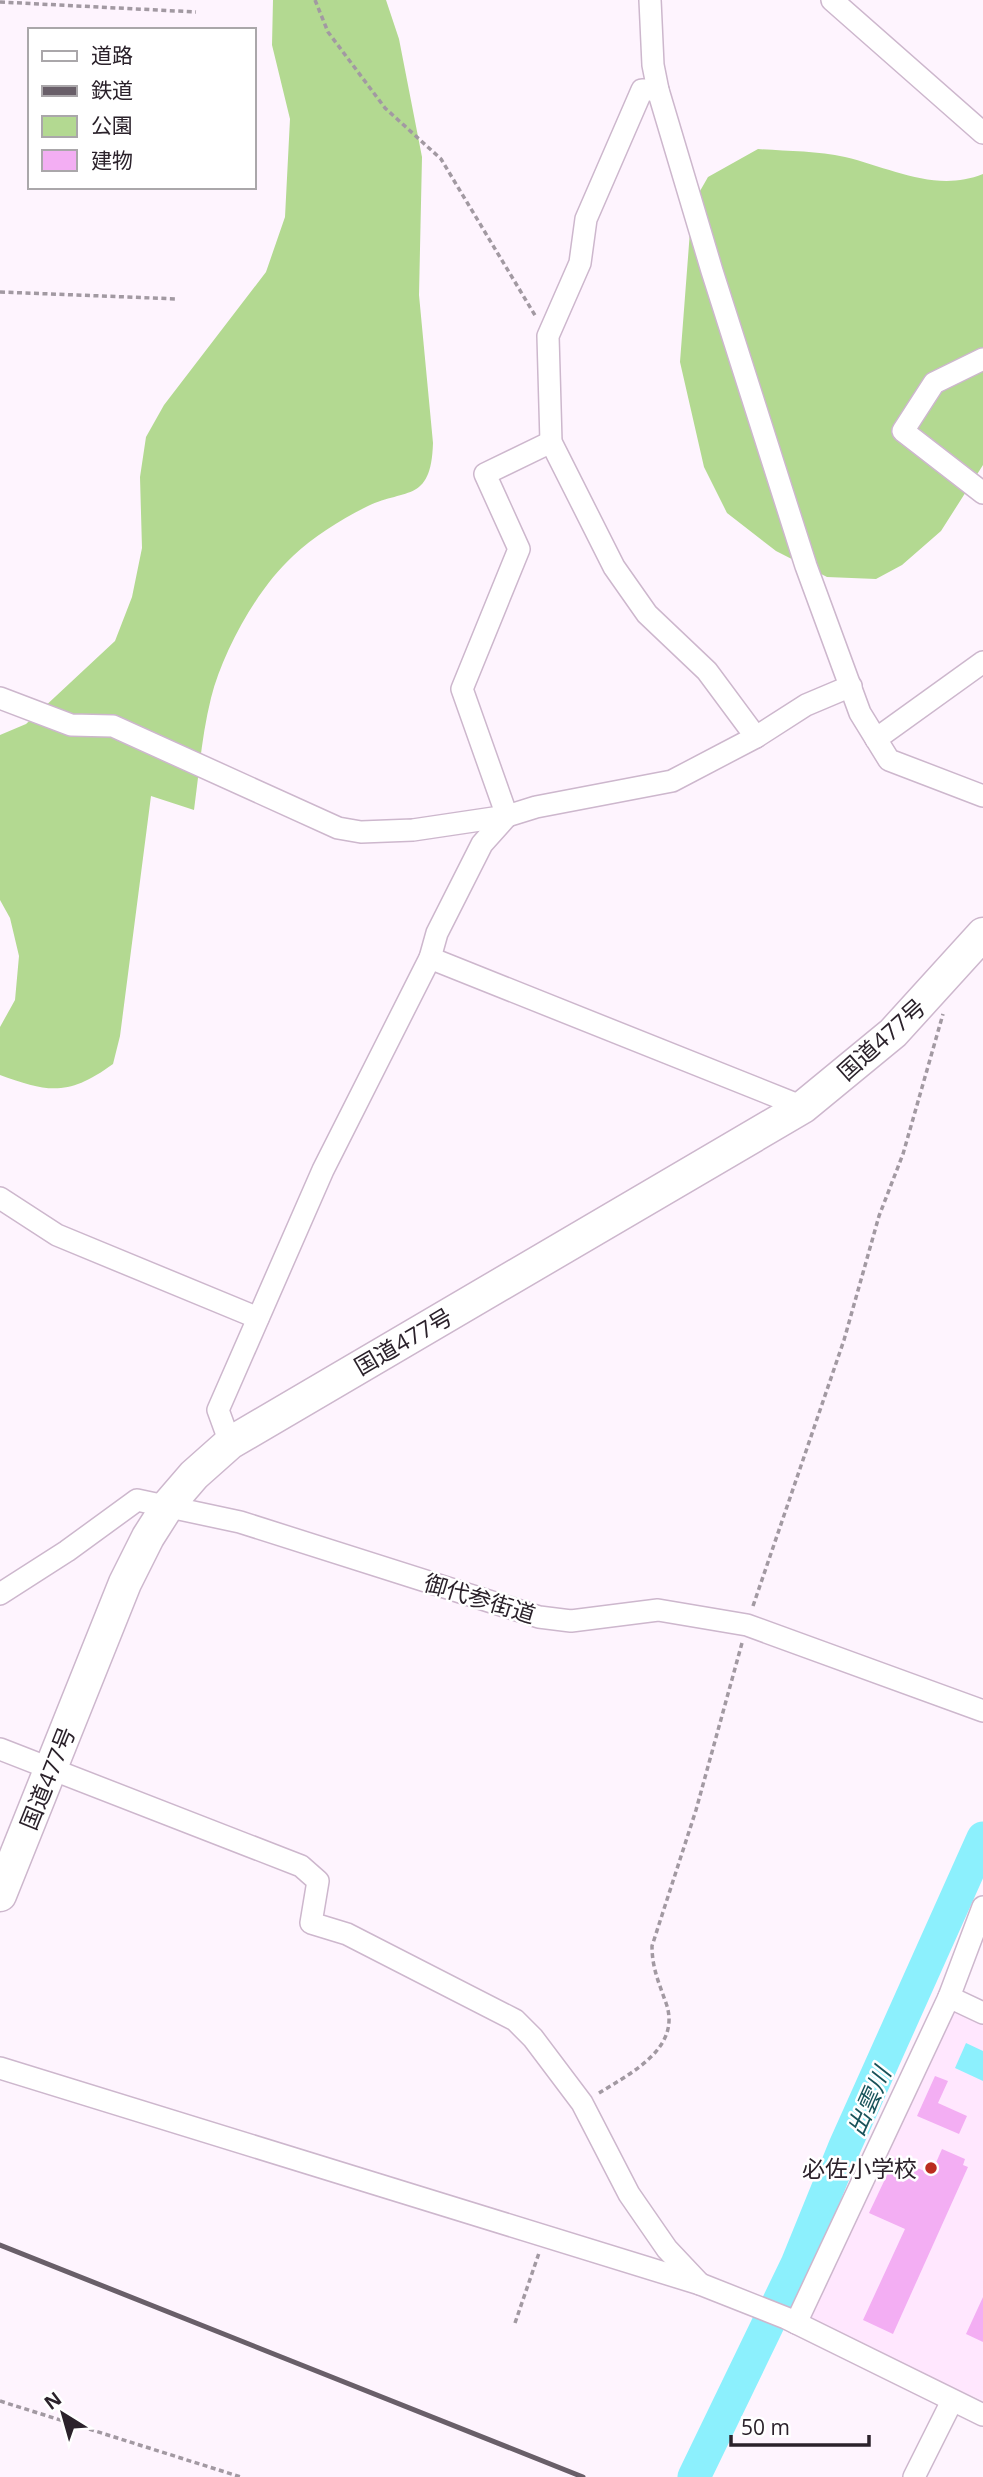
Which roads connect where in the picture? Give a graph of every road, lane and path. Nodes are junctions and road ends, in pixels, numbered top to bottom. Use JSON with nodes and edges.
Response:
{"nodes":[{"id":1,"x":315,"y":0,"type":"edge"},
{"id":2,"x":650,"y":0,"type":"edge"},
{"id":3,"x":832,"y":0,"type":"edge"},
{"id":4,"x":0,"y":2,"type":"edge"},
{"id":5,"x":196,"y":12,"type":"dead end"},
{"id":6,"x":658,"y":90,"type":"junction"},
{"id":7,"x":983,"y":133,"type":"edge"},
{"id":8,"x":0,"y":292,"type":"edge"},
{"id":9,"x":178,"y":299,"type":"dead end"},
{"id":10,"x":548,"y":336,"type":"junction"},
{"id":11,"x":983,"y":359,"type":"edge"},
{"id":12,"x":551,"y":442,"type":"junction"},
{"id":13,"x":983,"y":493,"type":"edge"},
{"id":14,"x":983,"y":662,"type":"edge"},
{"id":15,"x":851,"y":686,"type":"junction"},
{"id":16,"x":0,"y":698,"type":"edge"},
{"id":17,"x":756,"y":737,"type":"junction"},
{"id":18,"x":876,"y":739,"type":"junction"},
{"id":19,"x":983,"y":796,"type":"edge"},
{"id":20,"x":507,"y":817,"type":"junction"},
{"id":21,"x":983,"y":934,"type":"edge"},
{"id":22,"x":430,"y":958,"type":"junction"},
{"id":23,"x":935,"y":990,"type":"junction"},
{"id":24,"x":803,"y":1107,"type":"junction"},
{"id":25,"x":0,"y":1198,"type":"edge"},
{"id":26,"x":258,"y":1318,"type":"junction"},
{"id":27,"x":230,"y":1443,"type":"junction"},
{"id":28,"x":169,"y":1504,"type":"junction"},
{"id":29,"x":0,"y":1594,"type":"edge"},
{"id":30,"x":747,"y":1625,"type":"junction"},
{"id":31,"x":983,"y":1711,"type":"edge"},
{"id":32,"x":0,"y":1749,"type":"edge"},
{"id":33,"x":50,"y":1769,"type":"junction"},
{"id":34,"x":0,"y":1895,"type":"edge"},
{"id":35,"x":983,"y":1907,"type":"edge"},
{"id":36,"x":948,"y":1997,"type":"junction"},
{"id":37,"x":983,"y":2013,"type":"edge"},
{"id":38,"x":0,"y":2068,"type":"edge"},
{"id":39,"x":582,"y":2103,"type":"junction"},
{"id":40,"x":544,"y":2237,"type":"junction"},
{"id":41,"x":700,"y":2284,"type":"junction"},
{"id":42,"x":791,"y":2321,"type":"junction"},
{"id":43,"x":515,"y":2323,"type":"dead end"},
{"id":44,"x":952,"y":2401,"type":"junction"},
{"id":45,"x":0,"y":2402,"type":"edge"},
{"id":46,"x":983,"y":2415,"type":"edge"},
{"id":47,"x":241,"y":2477,"type":"edge"},
{"id":48,"x":914,"y":2477,"type":"edge"}],
"edges":[{"from":1,"to":10,"type":"path"},
{"from":2,"to":6,"type":"street"},
{"from":3,"to":7,"type":"street"},
{"from":4,"to":5,"type":"path"},
{"from":6,"to":10,"type":"street"},
{"from":6,"to":15,"type":"street"},
{"from":8,"to":9,"type":"path"},
{"from":10,"to":12,"type":"street"},
{"from":11,"to":13,"type":"street"},
{"from":12,"to":17,"type":"street"},
{"from":12,"to":20,"type":"street"},
{"from":14,"to":18,"type":"street"},
{"from":15,"to":17,"type":"street"},
{"from":15,"to":18,"type":"street"},
{"from":16,"to":20,"type":"street"},
{"from":17,"to":20,"type":"street"},
{"from":18,"to":19,"type":"street"},
{"from":20,"to":22,"type":"street"},
{"from":21,"to":23,"type":"highway","name":"国道477号"},
{"from":22,"to":24,"type":"street"},
{"from":22,"to":26,"type":"street"},
{"from":23,"to":24,"type":"highway","name":"国道477号"},
{"from":23,"to":30,"type":"path"},
{"from":24,"to":27,"type":"highway","name":"国道477号"},
{"from":25,"to":26,"type":"street"},
{"from":26,"to":27,"type":"street"},
{"from":27,"to":28,"type":"highway","name":"国道477号"},
{"from":28,"to":29,"type":"street","name":"御代参街道"},
{"from":28,"to":30,"type":"street","name":"御代参街道"},
{"from":28,"to":33,"type":"highway","name":"国道477号"},
{"from":30,"to":31,"type":"street","name":"御代参街道"},
{"from":30,"to":39,"type":"path"},
{"from":32,"to":33,"type":"street"},
{"from":33,"to":34,"type":"highway","name":"国道477号"},
{"from":33,"to":39,"type":"street"},
{"from":35,"to":36,"type":"street"},
{"from":36,"to":37,"type":"street"},
{"from":36,"to":42,"type":"street"},
{"from":38,"to":40,"type":"street"},
{"from":39,"to":41,"type":"street"},
{"from":40,"to":41,"type":"street"},
{"from":40,"to":43,"type":"path"},
{"from":41,"to":42,"type":"street"},
{"from":42,"to":44,"type":"street"},
{"from":44,"to":46,"type":"street"},
{"from":44,"to":48,"type":"street"},
{"from":45,"to":47,"type":"path"}]}
